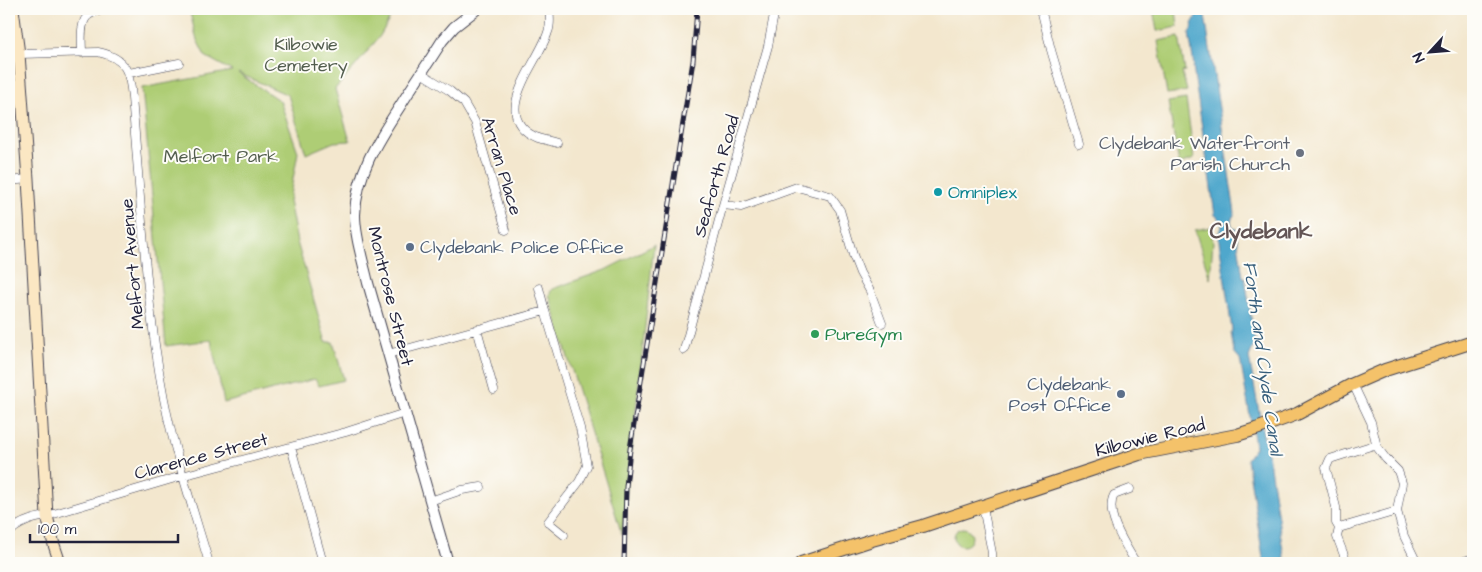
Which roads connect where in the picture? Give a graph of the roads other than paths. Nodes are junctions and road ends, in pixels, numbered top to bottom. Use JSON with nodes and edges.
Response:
{"nodes":[{"id":1,"x":14,"y":9,"type":"edge"},
{"id":2,"x":108,"y":9,"type":"edge"},
{"id":3,"x":477,"y":9,"type":"edge"},
{"id":4,"x":549,"y":9,"type":"edge"},
{"id":5,"x":775,"y":9,"type":"edge"},
{"id":6,"x":1041,"y":9,"type":"edge"},
{"id":7,"x":82,"y":53,"type":"junction"},
{"id":8,"x":19,"y":54,"type":"junction"},
{"id":9,"x":179,"y":63,"type":"dead end"},
{"id":10,"x":129,"y":73,"type":"junction"},
{"id":11,"x":422,"y":73,"type":"junction"},
{"id":12,"x":557,"y":142,"type":"dead end"},
{"id":13,"x":1079,"y":144,"type":"dead end"},
{"id":14,"x":28,"y":179,"type":"junction"},
{"id":15,"x":9,"y":182,"type":"edge"},
{"id":16,"x":723,"y":205,"type":"junction"},
{"id":17,"x":506,"y":230,"type":"dead end"},
{"id":18,"x":539,"y":288,"type":"dead end"},
{"id":19,"x":545,"y":311,"type":"junction"},
{"id":20,"x":882,"y":323,"type":"dead end"},
{"id":21,"x":477,"y":329,"type":"junction"},
{"id":22,"x":1473,"y":342,"type":"edge"},
{"id":23,"x":684,"y":350,"type":"dead end"},
{"id":24,"x":388,"y":354,"type":"junction"},
{"id":25,"x":1353,"y":384,"type":"junction"},
{"id":26,"x":494,"y":390,"type":"dead end"},
{"id":27,"x":405,"y":413,"type":"junction"},
{"id":28,"x":1377,"y":444,"type":"junction"},
{"id":29,"x":291,"y":447,"type":"junction"},
{"id":30,"x":182,"y":476,"type":"junction"},
{"id":31,"x":481,"y":487,"type":"dead end"},
{"id":32,"x":1130,"y":489,"type":"dead end"},
{"id":33,"x":430,"y":501,"type":"junction"},
{"id":34,"x":983,"y":506,"type":"junction"},
{"id":35,"x":1397,"y":511,"type":"junction"},
{"id":36,"x":47,"y":516,"type":"junction"},
{"id":37,"x":1339,"y":528,"type":"junction"},
{"id":38,"x":10,"y":530,"type":"edge"},
{"id":39,"x":564,"y":535,"type":"dead end"},
{"id":40,"x":1473,"y":558,"type":"edge"},
{"id":41,"x":60,"y":563,"type":"edge"},
{"id":42,"x":209,"y":563,"type":"edge"},
{"id":43,"x":323,"y":563,"type":"edge"},
{"id":44,"x":448,"y":563,"type":"edge"},
{"id":45,"x":801,"y":563,"type":"edge"},
{"id":46,"x":992,"y":563,"type":"edge"},
{"id":47,"x":1136,"y":563,"type":"edge"},
{"id":48,"x":1346,"y":563,"type":"edge"},
{"id":49,"x":1418,"y":563,"type":"edge"},
{"id":50,"x":1459,"y":563,"type":"edge"}],
"edges":[{"from":1,"to":8,"type":"main road"},
{"from":2,"to":7,"type":"street"},
{"from":3,"to":11,"type":"street","name":"Montrose Street"},
{"from":4,"to":12,"type":"street"},
{"from":5,"to":16,"type":"street","name":"Seaforth Road"},
{"from":6,"to":13,"type":"street"},
{"from":7,"to":8,"type":"street"},
{"from":7,"to":10,"type":"street"},
{"from":8,"to":14,"type":"main road"},
{"from":9,"to":10,"type":"street"},
{"from":10,"to":30,"type":"street","name":"Melfort Avenue"},
{"from":11,"to":17,"type":"street","name":"Arran Place"},
{"from":11,"to":24,"type":"street","name":"Montrose Street"},
{"from":14,"to":15,"type":"street"},
{"from":14,"to":36,"type":"main road"},
{"from":16,"to":20,"type":"street"},
{"from":16,"to":23,"type":"street","name":"Seaforth Road"},
{"from":18,"to":19,"type":"street"},
{"from":19,"to":21,"type":"street"},
{"from":19,"to":39,"type":"street"},
{"from":21,"to":24,"type":"street"},
{"from":21,"to":26,"type":"street"},
{"from":22,"to":25,"type":"main road","name":"Kilbowie Road"},
{"from":24,"to":27,"type":"street","name":"Montrose Street"},
{"from":25,"to":28,"type":"street"},
{"from":25,"to":34,"type":"main road","name":"Kilbowie Road"},
{"from":27,"to":29,"type":"street","name":"Clarence Street"},
{"from":27,"to":33,"type":"street","name":"Montrose Street"},
{"from":28,"to":35,"type":"street"},
{"from":28,"to":37,"type":"street"},
{"from":29,"to":30,"type":"street","name":"Clarence Street"},
{"from":29,"to":43,"type":"street"},
{"from":30,"to":36,"type":"street","name":"Clarence Street"},
{"from":30,"to":42,"type":"street","name":"Melfort Avenue"},
{"from":31,"to":33,"type":"street"},
{"from":32,"to":47,"type":"street"},
{"from":33,"to":44,"type":"street","name":"Montrose Street"},
{"from":34,"to":45,"type":"main road","name":"Kilbowie Road"},
{"from":34,"to":46,"type":"street"},
{"from":35,"to":37,"type":"street"},
{"from":35,"to":49,"type":"street"},
{"from":36,"to":38,"type":"street","name":"Clarence Street"},
{"from":36,"to":41,"type":"main road"},
{"from":37,"to":48,"type":"street"},
{"from":40,"to":50,"type":"street"}]}
